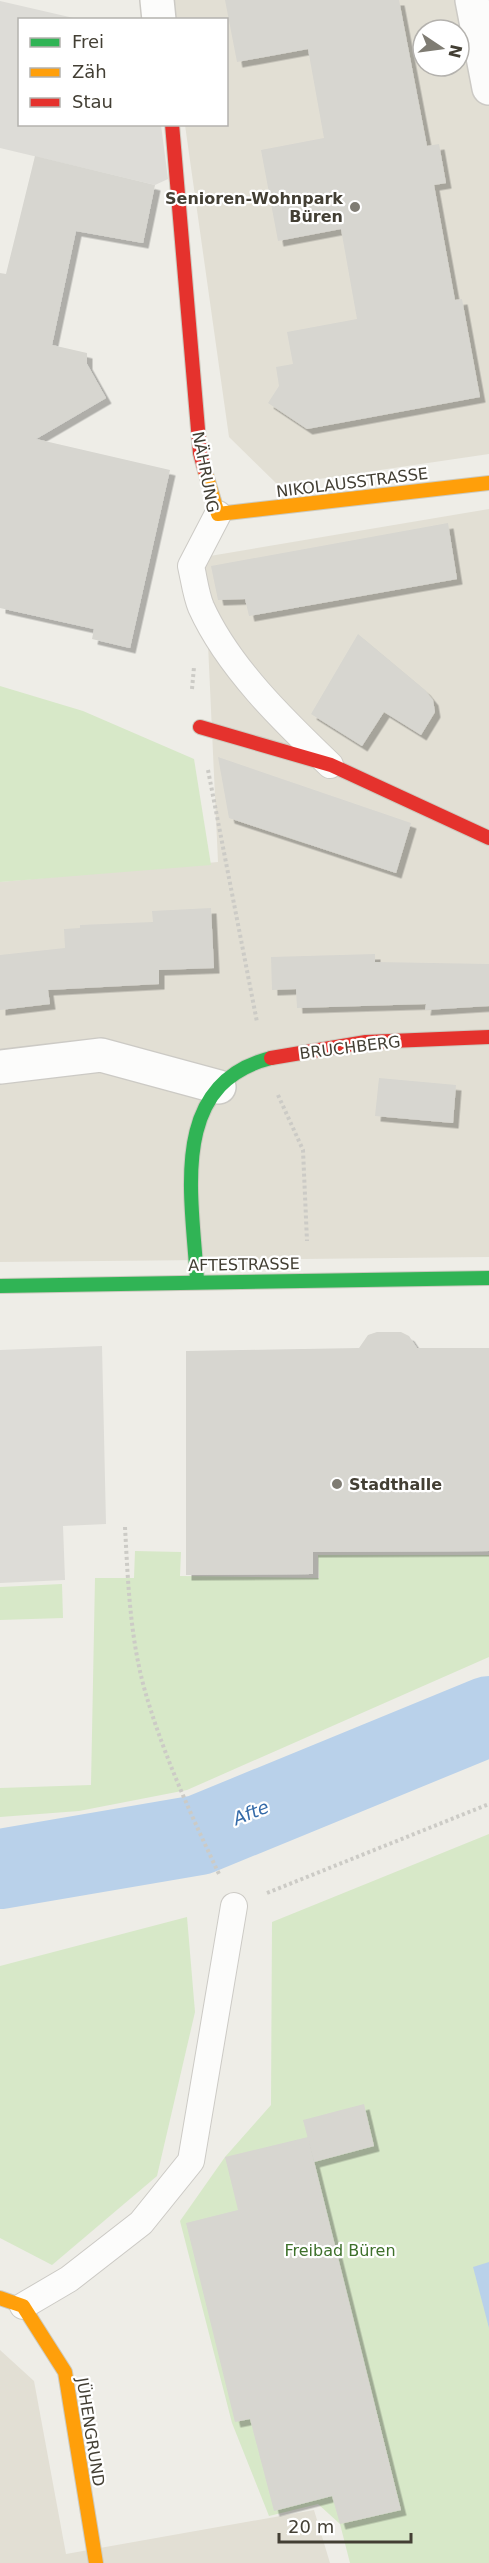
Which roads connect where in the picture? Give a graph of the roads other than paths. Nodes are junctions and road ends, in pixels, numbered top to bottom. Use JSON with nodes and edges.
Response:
{"nodes":[{"id":1,"x":156,"y":0,"type":"edge"},
{"id":2,"x":472,"y":0,"type":"edge"},
{"id":3,"x":159,"y":18,"type":"edge"},
{"id":4,"x":489,"y":88,"type":"edge"},
{"id":5,"x":172,"y":126,"type":"edge"},
{"id":6,"x":489,"y":483,"type":"edge"},
{"id":7,"x":218,"y":514,"type":"junction"},
{"id":8,"x":200,"y":727,"type":"dead end"},
{"id":9,"x":331,"y":765,"type":"junction"},
{"id":10,"x":489,"y":838,"type":"edge"},
{"id":11,"x":489,"y":1037,"type":"edge"},
{"id":12,"x":0,"y":1066,"type":"edge"},
{"id":13,"x":219,"y":1087,"type":"junction"},
{"id":14,"x":489,"y":1278,"type":"edge"},
{"id":15,"x":197,"y":1281,"type":"junction"},
{"id":16,"x":0,"y":1286,"type":"edge"},
{"id":17,"x":234,"y":1906,"type":"road end"},
{"id":18,"x":12,"y":2302,"type":"edge"},
{"id":19,"x":96,"y":2563,"type":"edge"}],
"edges":[{"from":1,"to":3,"type":"street"},
{"from":2,"to":4,"type":"street"},
{"from":5,"to":7,"type":"street","name":"NÄHRUNG"},
{"from":6,"to":7,"type":"street","name":"NIKOLAUSSTRASSE"},
{"from":7,"to":9,"type":"lane","name":"NÄHRUNG"},
{"from":8,"to":9,"type":"street","name":"NÄHRUNG"},
{"from":9,"to":10,"type":"street","name":"NÄHRUNG"},
{"from":11,"to":13,"type":"street","name":"BRUCHBERG"},
{"from":12,"to":13,"type":"street"},
{"from":13,"to":15,"type":"street","name":"BRUCHBERG"},
{"from":14,"to":15,"type":"street","name":"AFTESTRASSE"},
{"from":15,"to":16,"type":"street","name":"AFTESTRASSE"},
{"from":17,"to":18,"type":"lane"},
{"from":18,"to":19,"type":"street","name":"JÜHENGRUND"}]}
